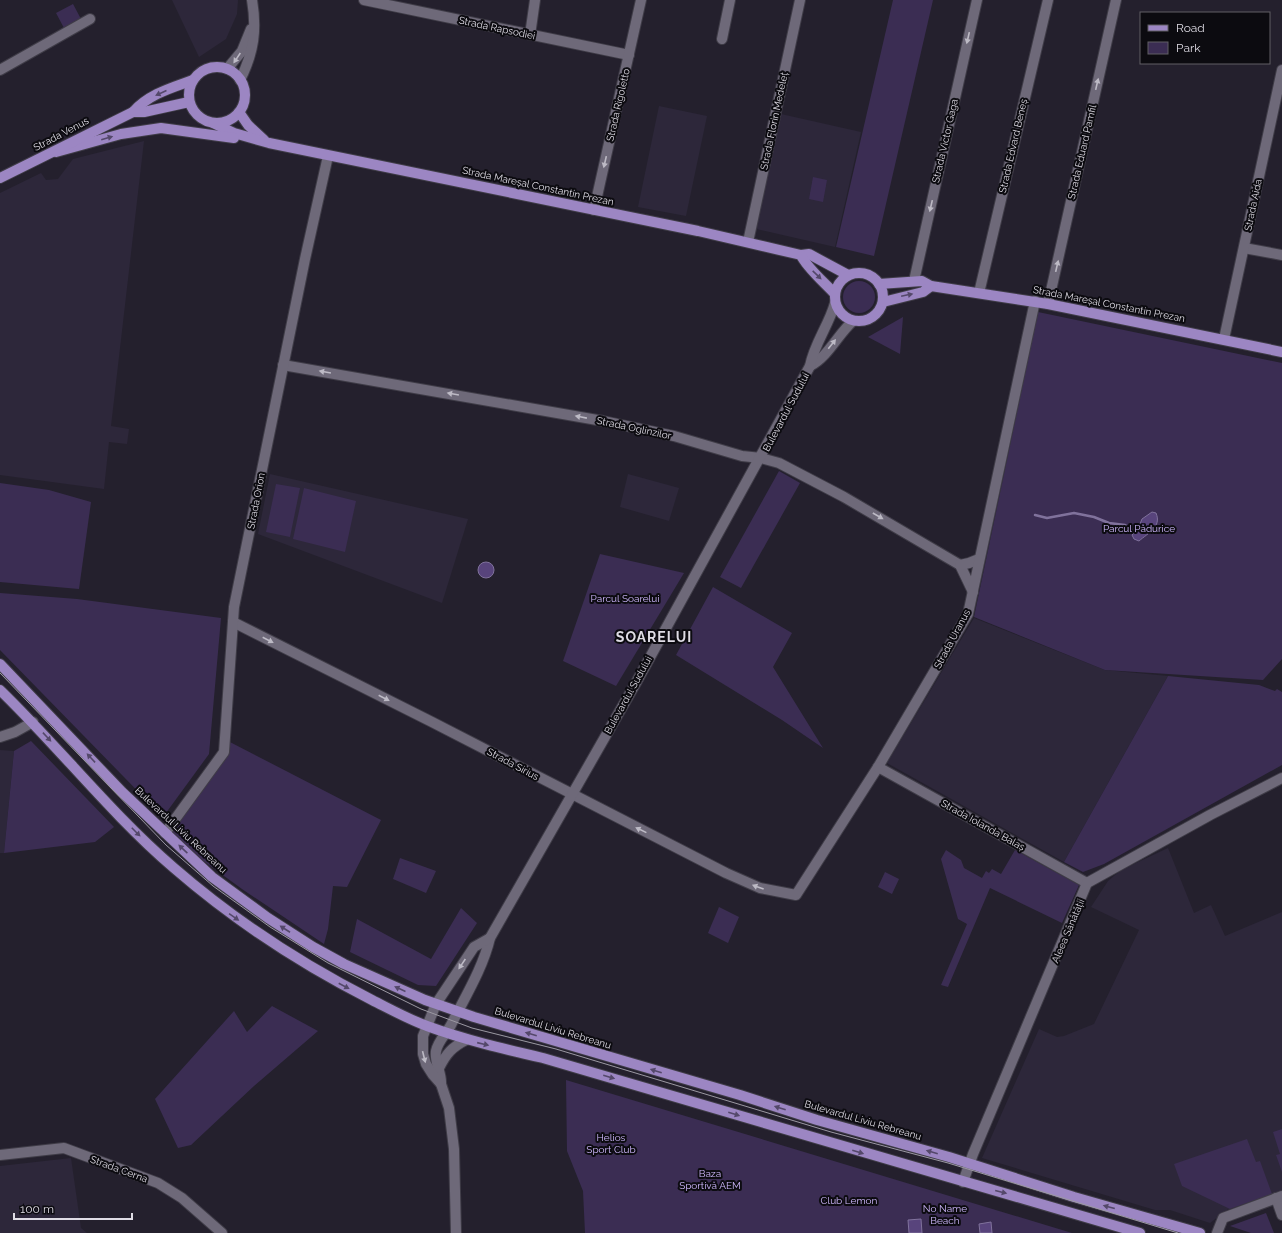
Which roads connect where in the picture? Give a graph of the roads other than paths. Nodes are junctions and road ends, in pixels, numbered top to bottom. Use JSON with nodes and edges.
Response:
{"nodes":[{"id":1,"x":252,"y":0,"type":"edge"},
{"id":2,"x":364,"y":0,"type":"edge"},
{"id":3,"x":535,"y":0,"type":"edge"},
{"id":4,"x":641,"y":0,"type":"edge"},
{"id":5,"x":730,"y":0,"type":"edge"},
{"id":6,"x":800,"y":0,"type":"edge"},
{"id":7,"x":976,"y":0,"type":"edge"},
{"id":8,"x":1048,"y":0,"type":"edge"},
{"id":9,"x":1116,"y":0,"type":"edge"},
{"id":10,"x":254,"y":18,"type":"junction"},
{"id":11,"x":90,"y":19,"type":"dead end"},
{"id":12,"x":530,"y":35,"type":"junction"},
{"id":13,"x":722,"y":39,"type":"dead end"},
{"id":14,"x":629,"y":56,"type":"junction"},
{"id":15,"x":227,"y":69,"type":"junction"},
{"id":16,"x":0,"y":70,"type":"edge"},
{"id":17,"x":1282,"y":70,"type":"edge"},
{"id":18,"x":193,"y":80,"type":"junction"},
{"id":19,"x":240,"y":80,"type":"junction"},
{"id":20,"x":189,"y":102,"type":"junction"},
{"id":21,"x":133,"y":112,"type":"junction"},
{"id":22,"x":239,"y":112,"type":"junction"},
{"id":23,"x":213,"y":123,"type":"junction"},
{"id":24,"x":267,"y":143,"type":"junction"},
{"id":25,"x":56,"y":152,"type":"junction"},
{"id":26,"x":328,"y":156,"type":"junction"},
{"id":27,"x":0,"y":178,"type":"edge"},
{"id":28,"x":594,"y":210,"type":"junction"},
{"id":29,"x":748,"y":242,"type":"junction"},
{"id":30,"x":1244,"y":248,"type":"junction"},
{"id":31,"x":800,"y":255,"type":"junction"},
{"id":32,"x":1282,"y":255,"type":"edge"},
{"id":33,"x":848,"y":275,"type":"junction"},
{"id":34,"x":914,"y":281,"type":"junction"},
{"id":35,"x":879,"y":284,"type":"junction"},
{"id":36,"x":930,"y":286,"type":"junction"},
{"id":37,"x":979,"y":292,"type":"junction"},
{"id":38,"x":835,"y":298,"type":"junction"},
{"id":39,"x":883,"y":302,"type":"junction"},
{"id":40,"x":1035,"y":302,"type":"junction"},
{"id":41,"x":1048,"y":304,"type":"junction"},
{"id":42,"x":853,"y":320,"type":"junction"},
{"id":43,"x":1224,"y":340,"type":"junction"},
{"id":44,"x":1282,"y":352,"type":"edge"},
{"id":45,"x":284,"y":365,"type":"junction"},
{"id":46,"x":810,"y":366,"type":"junction"},
{"id":47,"x":761,"y":458,"type":"junction"},
{"id":48,"x":980,"y":558,"type":"junction"},
{"id":49,"x":960,"y":565,"type":"junction"},
{"id":50,"x":973,"y":592,"type":"junction"},
{"id":51,"x":233,"y":622,"type":"junction"},
{"id":52,"x":0,"y":664,"type":"edge"},
{"id":53,"x":0,"y":690,"type":"edge"},
{"id":54,"x":33,"y":722,"type":"junction"},
{"id":55,"x":0,"y":737,"type":"edge"},
{"id":56,"x":878,"y":767,"type":"junction"},
{"id":57,"x":1282,"y":778,"type":"edge"},
{"id":58,"x":571,"y":795,"type":"junction"},
{"id":59,"x":165,"y":833,"type":"junction"},
{"id":60,"x":1087,"y":883,"type":"junction"},
{"id":61,"x":796,"y":895,"type":"joint"},
{"id":62,"x":490,"y":938,"type":"junction"},
{"id":63,"x":436,"y":1004,"type":"junction"},
{"id":64,"x":458,"y":1012,"type":"junction"},
{"id":65,"x":426,"y":1026,"type":"junction"},
{"id":66,"x":446,"y":1033,"type":"junction"},
{"id":67,"x":466,"y":1040,"type":"junction"},
{"id":68,"x":439,"y":1068,"type":"junction"},
{"id":69,"x":441,"y":1084,"type":"junction"},
{"id":70,"x":0,"y":1155,"type":"edge"},
{"id":71,"x":970,"y":1164,"type":"junction"},
{"id":72,"x":963,"y":1182,"type":"junction"},
{"id":73,"x":1279,"y":1197,"type":"edge"},
{"id":74,"x":1282,"y":1215,"type":"edge"},
{"id":75,"x":222,"y":1233,"type":"edge"},
{"id":76,"x":456,"y":1233,"type":"edge"},
{"id":77,"x":1140,"y":1233,"type":"edge"},
{"id":78,"x":1200,"y":1233,"type":"edge"},
{"id":79,"x":1217,"y":1233,"type":"edge"}],
"edges":[{"from":1,"to":10,"type":"street"},
{"from":2,"to":12,"type":"street","name":"Strada Rapsodiei"},
{"from":3,"to":12,"type":"street"},
{"from":4,"to":14,"type":"street","name":"Strada Rigoletto"},
{"from":5,"to":13,"type":"street"},
{"from":6,"to":29,"type":"street","name":"Strada Florin Medeleț"},
{"from":7,"to":34,"type":"street","name":"Strada Victor Gaga","one_way":true},
{"from":8,"to":37,"type":"street","name":"Strada Edvard Beneș"},
{"from":41,"to":9,"type":"street","name":"Strada Eduard Pamfil","one_way":true},
{"from":10,"to":15,"type":"street","one_way":true},
{"from":10,"to":19,"type":"street"},
{"from":11,"to":16,"type":"street"},
{"from":12,"to":14,"type":"street","name":"Strada Rapsodiei"},
{"from":14,"to":28,"type":"street","name":"Strada Rigoletto","one_way":true},
{"from":15,"to":18,"type":"main road"},
{"from":15,"to":19,"type":"main road"},
{"from":17,"to":30,"type":"street","name":"Strada Aida"},
{"from":18,"to":20,"type":"main road"},
{"from":18,"to":21,"type":"main road","name":"Strada Venus","one_way":true},
{"from":19,"to":22,"type":"main road"},
{"from":20,"to":21,"type":"main road","name":"Strada Venus"},
{"from":20,"to":23,"type":"main road"},
{"from":21,"to":25,"type":"main road","name":"Strada Venus"},
{"from":22,"to":23,"type":"main road"},
{"from":22,"to":24,"type":"main road","name":"Strada Mareșal Constantin Prezan"},
{"from":23,"to":24,"type":"main road","name":"Strada Mareșal Constantin Prezan"},
{"from":25,"to":24,"type":"main road","one_way":true},
{"from":24,"to":26,"type":"main road","name":"Strada Mareșal Constantin Prezan"},
{"from":25,"to":27,"type":"main road","name":"Strada Venus"},
{"from":26,"to":28,"type":"main road","name":"Strada Mareșal Constantin Prezan"},
{"from":26,"to":45,"type":"street","name":"Strada Orion"},
{"from":28,"to":29,"type":"main road","name":"Strada Mareșal Constantin Prezan"},
{"from":29,"to":31,"type":"main road","name":"Strada Mareșal Constantin Prezan"},
{"from":30,"to":32,"type":"street"},
{"from":30,"to":43,"type":"street","name":"Strada Aida"},
{"from":31,"to":33,"type":"main road","name":"Strada Mareșal Constantin Prezan"},
{"from":31,"to":38,"type":"main road","one_way":true},
{"from":33,"to":35,"type":"main road"},
{"from":33,"to":38,"type":"main road"},
{"from":34,"to":35,"type":"main road","name":"Strada Mareșal Constantin Prezan"},
{"from":34,"to":36,"type":"main road","name":"Strada Mareșal Constantin Prezan"},
{"from":35,"to":39,"type":"main road"},
{"from":36,"to":37,"type":"main road","name":"Strada Mareșal Constantin Prezan"},
{"from":39,"to":36,"type":"main road","one_way":true},
{"from":37,"to":40,"type":"main road","name":"Strada Mareșal Constantin Prezan"},
{"from":38,"to":42,"type":"main road"},
{"from":38,"to":46,"type":"street","name":"Bulevardul Sudului"},
{"from":39,"to":42,"type":"main road"},
{"from":40,"to":41,"type":"main road","name":"Strada Mareșal Constantin Prezan"},
{"from":40,"to":48,"type":"street","name":"Strada Uranus"},
{"from":41,"to":43,"type":"main road","name":"Strada Mareșal Constantin Prezan"},
{"from":46,"to":42,"type":"street","name":"Bulevardul Sudului","one_way":true},
{"from":43,"to":44,"type":"main road","name":"Strada Mareșal Constantin Prezan"},
{"from":47,"to":45,"type":"street","name":"Strada Oglinzilor","one_way":true},
{"from":45,"to":51,"type":"street","name":"Strada Orion"},
{"from":46,"to":47,"type":"street","name":"Bulevardul Sudului"},
{"from":47,"to":49,"type":"street","name":"Strada Oglinzilor","one_way":true},
{"from":47,"to":58,"type":"street","name":"Bulevardul Sudului"},
{"from":48,"to":49,"type":"street"},
{"from":48,"to":50,"type":"street","name":"Strada Uranus"},
{"from":49,"to":50,"type":"street"},
{"from":50,"to":56,"type":"street","name":"Strada Uranus"},
{"from":51,"to":58,"type":"street","name":"Strada Sirius","one_way":true},
{"from":51,"to":59,"type":"street","name":"Strada Orion"},
{"from":59,"to":52,"type":"main road","name":"Bulevardul Liviu Rebreanu","one_way":true},
{"from":53,"to":54,"type":"main road"},
{"from":54,"to":55,"type":"street"},
{"from":54,"to":65,"type":"main road","one_way":true},
{"from":56,"to":60,"type":"street","name":"Strada Iolanda Balaș"},
{"from":56,"to":61,"type":"street","name":"Strada Uranus"},
{"from":57,"to":60,"type":"street"},
{"from":61,"to":58,"type":"street","name":"Strada Sirius","one_way":true},
{"from":58,"to":62,"type":"street","name":"Bulevardul Sudului"},
{"from":63,"to":59,"type":"main road","name":"Bulevardul Liviu Rebreanu","one_way":true},
{"from":60,"to":71,"type":"street","name":"Aleea Sănătății"},
{"from":62,"to":63,"type":"street","name":"Bulevardul Sudului","one_way":true},
{"from":62,"to":64,"type":"street","name":"Bulevardul Sudului"},
{"from":63,"to":64,"type":"main road","name":"Bulevardul Liviu Rebreanu"},
{"from":63,"to":65,"type":"street","name":"Bulevardul Sudului"},
{"from":64,"to":66,"type":"street","name":"Bulevardul Sudului"},
{"from":71,"to":64,"type":"main road","name":"Bulevardul Liviu Rebreanu","one_way":true},
{"from":65,"to":66,"type":"main road"},
{"from":65,"to":69,"type":"street","name":"Bulevardul Sudului","one_way":true},
{"from":66,"to":67,"type":"main road"},
{"from":66,"to":68,"type":"street","name":"Bulevardul Sudului"},
{"from":67,"to":68,"type":"street"},
{"from":67,"to":72,"type":"main road","one_way":true},
{"from":68,"to":69,"type":"street","name":"Bulevardul Sudului"},
{"from":69,"to":76,"type":"street"},
{"from":70,"to":75,"type":"street","name":"Strada Cerna"},
{"from":71,"to":72,"type":"street","name":"Aleea Sănătății"},
{"from":78,"to":71,"type":"main road","name":"Bulevardul Liviu Rebreanu","one_way":true},
{"from":72,"to":77,"type":"main road","one_way":true},
{"from":73,"to":74,"type":"street"},
{"from":73,"to":79,"type":"street"}]}
